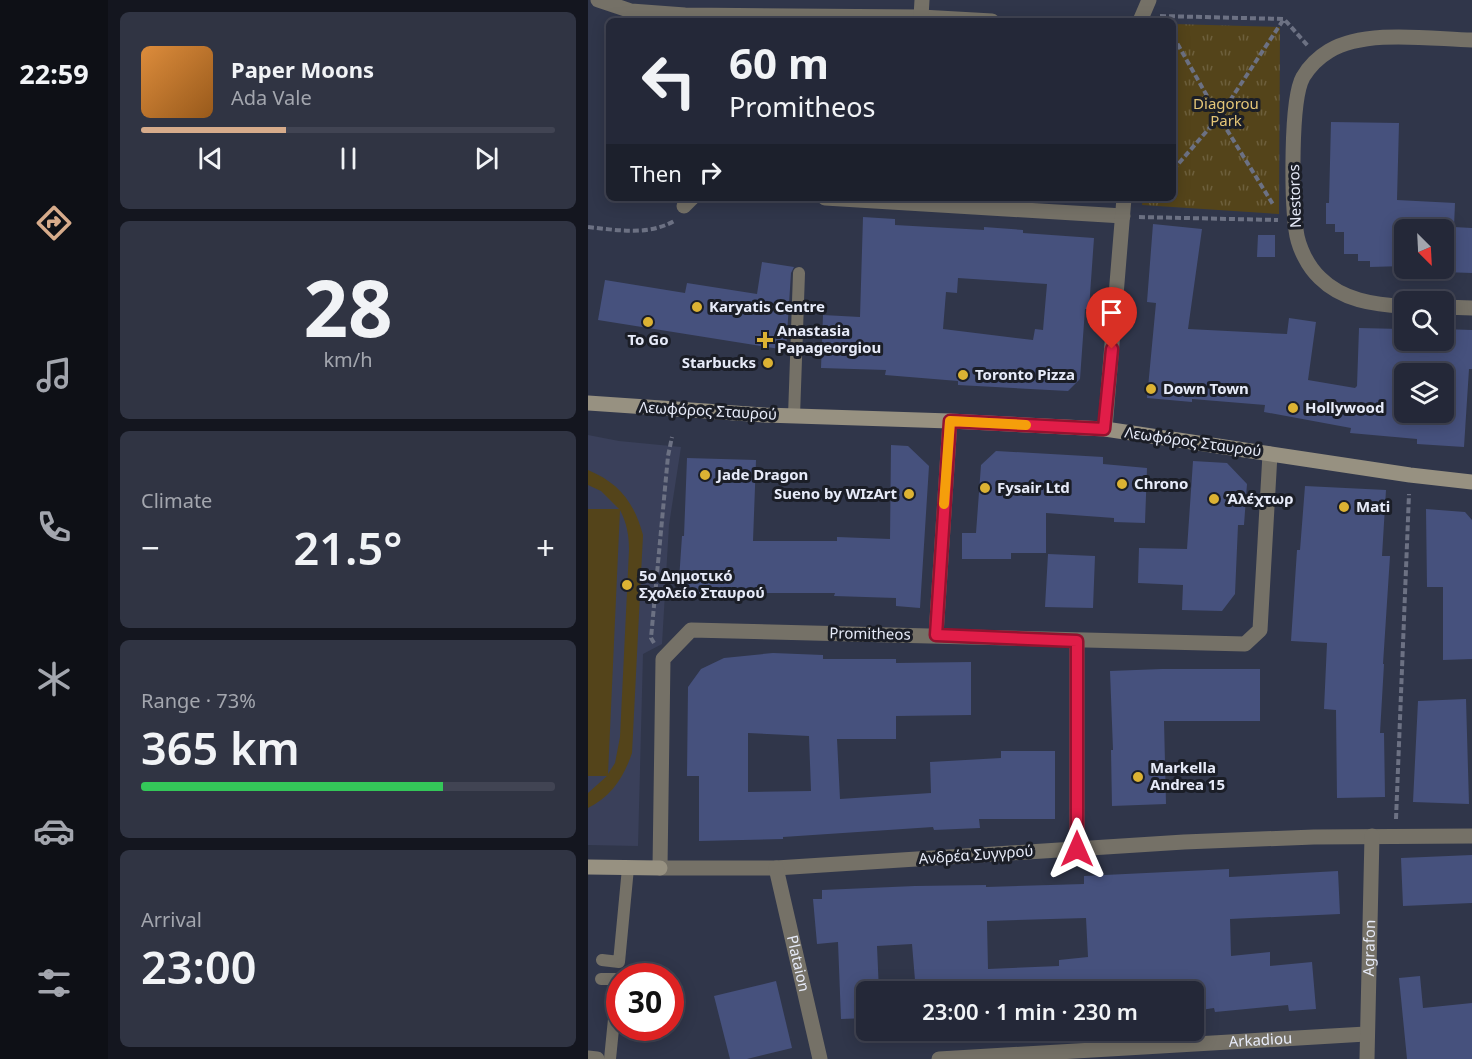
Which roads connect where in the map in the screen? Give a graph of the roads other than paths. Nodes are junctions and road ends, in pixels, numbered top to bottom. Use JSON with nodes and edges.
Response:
{"nodes":[{"id":1,"x":598,"y":0,"type":"edge"},
{"id":2,"x":922,"y":0,"type":"edge"},
{"id":3,"x":1149,"y":0,"type":"edge"},
{"id":4,"x":921,"y":17,"type":"junction"},
{"id":5,"x":939,"y":18,"type":"edge"},
{"id":6,"x":1141,"y":18,"type":"edge"},
{"id":7,"x":1472,"y":40,"type":"edge"},
{"id":8,"x":875,"y":201,"type":"edge"},
{"id":9,"x":1124,"y":201,"type":"edge"},
{"id":10,"x":1123,"y":216,"type":"junction"},
{"id":11,"x":799,"y":273,"type":"dead end"},
{"id":12,"x":1394,"y":306,"type":"edge"},
{"id":13,"x":1454,"y":307,"type":"edge"},
{"id":14,"x":1472,"y":308,"type":"edge"},
{"id":15,"x":588,"y":404,"type":"edge"},
{"id":16,"x":794,"y":416,"type":"junction"},
{"id":17,"x":950,"y":421,"type":"junction"},
{"id":18,"x":1104,"y":429,"type":"junction"},
{"id":19,"x":1270,"y":454,"type":"junction"},
{"id":20,"x":1472,"y":482,"type":"edge"},
{"id":21,"x":936,"y":635,"type":"junction"},
{"id":22,"x":1077,"y":641,"type":"junction"},
{"id":23,"x":1372,"y":836,"type":"junction"},
{"id":24,"x":1472,"y":836,"type":"edge"},
{"id":25,"x":1077,"y":849,"type":"junction"},
{"id":26,"x":588,"y":867,"type":"edge"},
{"id":27,"x":628,"y":868,"type":"junction"},
{"id":28,"x":660,"y":868,"type":"junction"},
{"id":29,"x":776,"y":868,"type":"junction"},
{"id":30,"x":602,"y":960,"type":"dead end"},
{"id":31,"x":601,"y":979,"type":"dead end"},
{"id":32,"x":1366,"y":1034,"type":"junction"},
{"id":33,"x":588,"y":1058,"type":"edge"},
{"id":34,"x":597,"y":1059,"type":"edge"},
{"id":35,"x":610,"y":1059,"type":"edge"},
{"id":36,"x":820,"y":1059,"type":"edge"},
{"id":37,"x":939,"y":1059,"type":"edge"},
{"id":38,"x":1367,"y":1059,"type":"edge"}],
"edges":[{"from":1,"to":4,"type":"street"},
{"from":2,"to":4,"type":"street"},
{"from":3,"to":6,"type":"street"},
{"from":4,"to":5,"type":"street"},
{"from":7,"to":12,"type":"street","name":"Nestoros"},
{"from":8,"to":10,"type":"street"},
{"from":9,"to":10,"type":"street"},
{"from":10,"to":18,"type":"street"},
{"from":11,"to":16,"type":"lane"},
{"from":13,"to":14,"type":"street"},
{"from":15,"to":16,"type":"main road","name":"Λεωφόρος Σταυρού"},
{"from":16,"to":17,"type":"main road","name":"Λεωφόρος Σταυρού"},
{"from":17,"to":18,"type":"main road","name":"Λεωφόρος Σταυρού"},
{"from":17,"to":21,"type":"street"},
{"from":18,"to":19,"type":"main road","name":"Λεωφόρος Σταυρού"},
{"from":19,"to":20,"type":"main road","name":"Λεωφόρος Σταυρού"},
{"from":19,"to":22,"type":"street","name":"Promitheos"},
{"from":21,"to":22,"type":"street","name":"Promitheos"},
{"from":21,"to":28,"type":"street","name":"Promitheos"},
{"from":22,"to":25,"type":"street"},
{"from":23,"to":24,"type":"street","name":"Ανδρέα Συγγρού"},
{"from":23,"to":25,"type":"street","name":"Ανδρέα Συγγρού"},
{"from":23,"to":32,"type":"street","name":"Agrafon"},
{"from":25,"to":29,"type":"street","name":"Ανδρέα Συγγρού"},
{"from":26,"to":27,"type":"main road","name":"Ανδρέα Συγγρού"},
{"from":27,"to":28,"type":"main road","name":"Ανδρέα Συγγρού"},
{"from":27,"to":30,"type":"lane"},
{"from":28,"to":29,"type":"street","name":"Ανδρέα Συγγρού"},
{"from":29,"to":36,"type":"street","name":"Plataion"},
{"from":31,"to":35,"type":"lane"},
{"from":32,"to":37,"type":"street","name":"Arkadiou"},
{"from":32,"to":38,"type":"street","name":"Agrafon"},
{"from":33,"to":34,"type":"street"}]}
